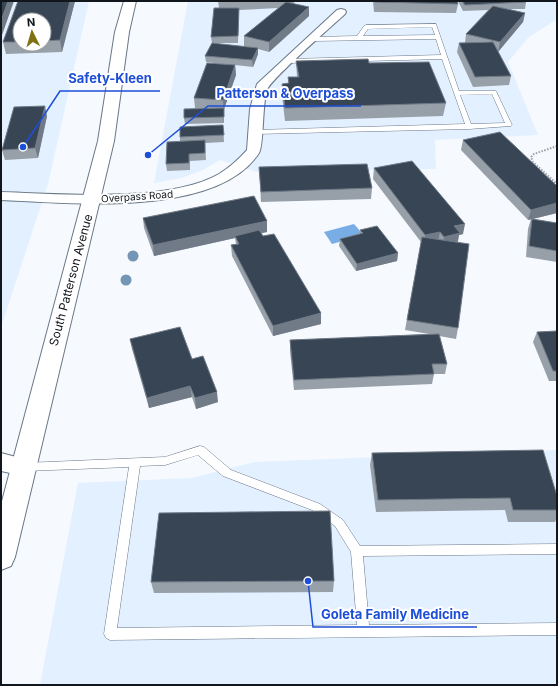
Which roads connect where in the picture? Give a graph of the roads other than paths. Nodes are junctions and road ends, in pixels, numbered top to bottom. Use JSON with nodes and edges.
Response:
{"nodes":[{"id":1,"x":130,"y":1,"type":"edge"},
{"id":2,"x":341,"y":12,"type":"dead end"},
{"id":3,"x":438,"y":37,"type":"junction"},
{"id":4,"x":359,"y":38,"type":"junction"},
{"id":5,"x":313,"y":39,"type":"junction"},
{"id":6,"x":445,"y":57,"type":"junction"},
{"id":7,"x":289,"y":61,"type":"junction"},
{"id":8,"x":456,"y":93,"type":"junction"},
{"id":9,"x":469,"y":127,"type":"junction"},
{"id":10,"x":255,"y":132,"type":"junction"},
{"id":11,"x":1,"y":196,"type":"edge"},
{"id":12,"x":92,"y":199,"type":"junction"},
{"id":13,"x":135,"y":463,"type":"junction"},
{"id":14,"x":12,"y":465,"type":"edge"},
{"id":15,"x":557,"y":550,"type":"edge"},
{"id":16,"x":357,"y":551,"type":"junction"},
{"id":17,"x":1,"y":557,"type":"edge"},
{"id":18,"x":557,"y":629,"type":"edge"},
{"id":19,"x":364,"y":632,"type":"junction"}],
"edges":[{"from":1,"to":12,"type":"main road","name":"South Patterson Avenue"},
{"from":2,"to":5,"type":"street","name":"Overpass Road"},
{"from":3,"to":4,"type":"lane"},
{"from":3,"to":4,"type":"lane"},
{"from":3,"to":6,"type":"lane"},
{"from":4,"to":5,"type":"lane"},
{"from":5,"to":7,"type":"street","name":"Overpass Road"},
{"from":6,"to":7,"type":"lane"},
{"from":6,"to":8,"type":"lane"},
{"from":7,"to":10,"type":"street","name":"Overpass Road"},
{"from":8,"to":9,"type":"lane"},
{"from":8,"to":9,"type":"lane"},
{"from":9,"to":10,"type":"lane"},
{"from":10,"to":12,"type":"street","name":"Overpass Road"},
{"from":11,"to":12,"type":"street","name":"Overpass Road"},
{"from":12,"to":14,"type":"main road","name":"South Patterson Avenue"},
{"from":13,"to":14,"type":"lane"},
{"from":13,"to":16,"type":"lane"},
{"from":13,"to":19,"type":"lane"},
{"from":14,"to":17,"type":"main road","name":"South Patterson Avenue"},
{"from":15,"to":16,"type":"lane"},
{"from":16,"to":19,"type":"lane"},
{"from":18,"to":19,"type":"lane"}]}
